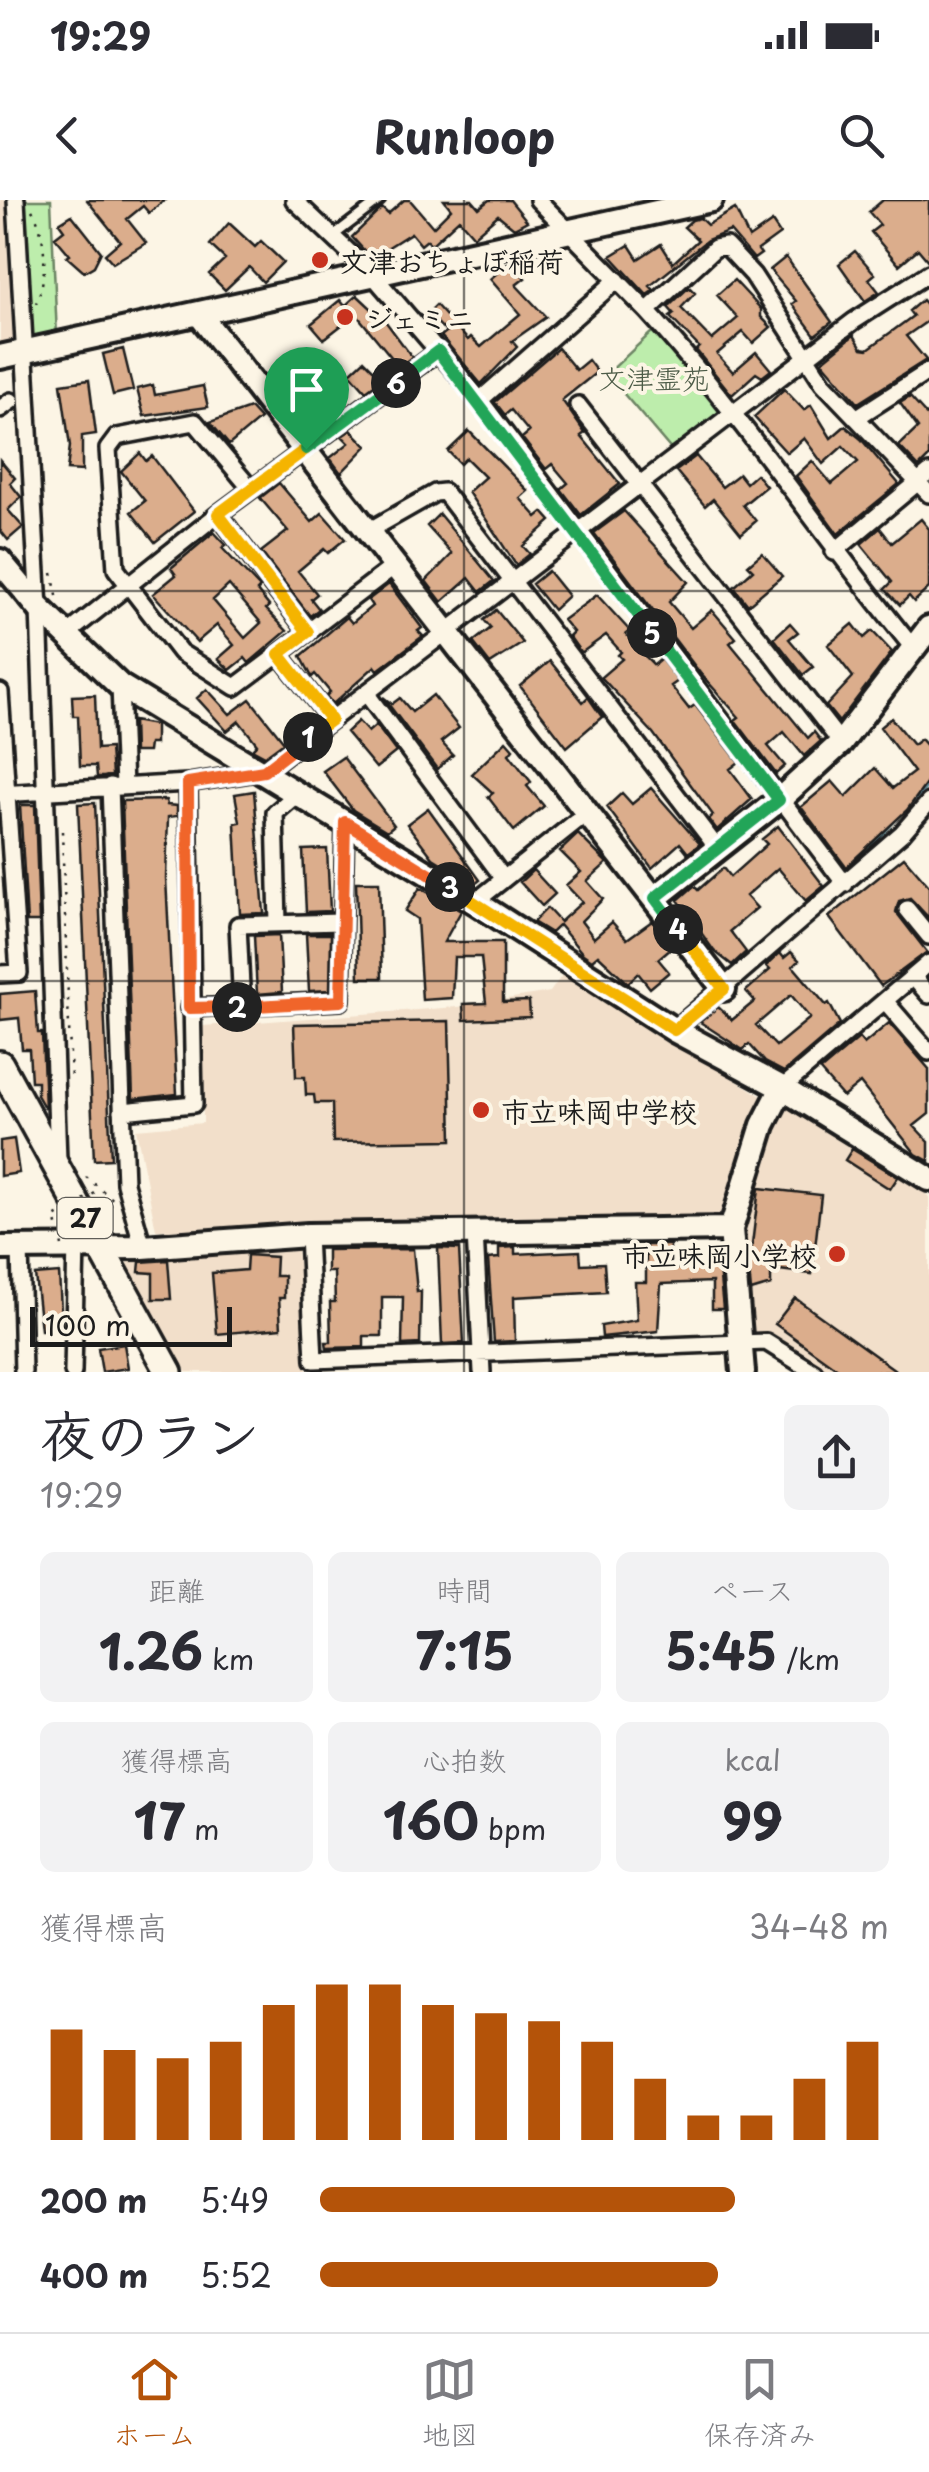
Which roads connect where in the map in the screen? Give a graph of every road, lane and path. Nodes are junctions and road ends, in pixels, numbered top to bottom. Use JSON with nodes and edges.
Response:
{"nodes":[{"id":1,"x":16,"y":200,"type":"edge"},
{"id":2,"x":294,"y":200,"type":"edge"},
{"id":3,"x":380,"y":200,"type":"edge"},
{"id":4,"x":538,"y":200,"type":"edge"},
{"id":5,"x":711,"y":200,"type":"edge"},
{"id":6,"x":567,"y":230,"type":"junction"},
{"id":7,"x":333,"y":236,"type":"junction"},
{"id":8,"x":372,"y":274,"type":"junction"},
{"id":9,"x":927,"y":279,"type":"edge"},
{"id":10,"x":617,"y":280,"type":"junction"},
{"id":11,"x":646,"y":311,"type":"junction"},
{"id":12,"x":199,"y":314,"type":"junction"},
{"id":13,"x":438,"y":351,"type":"junction"},
{"id":14,"x":11,"y":355,"type":"edge"},
{"id":15,"x":806,"y":358,"type":"junction"},
{"id":16,"x":929,"y":371,"type":"edge"},
{"id":17,"x":480,"y":400,"type":"junction"},
{"id":18,"x":578,"y":405,"type":"dead end"},
{"id":19,"x":731,"y":414,"type":"junction"},
{"id":20,"x":856,"y":418,"type":"junction"},
{"id":21,"x":306,"y":449,"type":"junction"},
{"id":22,"x":923,"y":477,"type":"edge"},
{"id":23,"x":640,"y":484,"type":"junction"},
{"id":24,"x":251,"y":489,"type":"junction"},
{"id":25,"x":929,"y":494,"type":"edge"},
{"id":26,"x":218,"y":514,"type":"junction"},
{"id":27,"x":370,"y":530,"type":"junction"},
{"id":28,"x":577,"y":532,"type":"junction"},
{"id":29,"x":834,"y":552,"type":"junction"},
{"id":30,"x":0,"y":560,"type":"edge"},
{"id":31,"x":396,"y":564,"type":"junction"},
{"id":32,"x":513,"y":580,"type":"junction"},
{"id":33,"x":128,"y":585,"type":"junction"},
{"id":34,"x":38,"y":608,"type":"junction"},
{"id":35,"x":929,"y":628,"type":"edge"},
{"id":36,"x":449,"y":631,"type":"junction"},
{"id":37,"x":308,"y":632,"type":"junction"},
{"id":38,"x":66,"y":634,"type":"junction"},
{"id":39,"x":914,"y":648,"type":"junction"},
{"id":40,"x":279,"y":654,"type":"junction"},
{"id":41,"x":120,"y":686,"type":"junction"},
{"id":42,"x":0,"y":692,"type":"edge"},
{"id":43,"x":366,"y":693,"type":"junction"},
{"id":44,"x":331,"y":720,"type":"junction"},
{"id":45,"x":840,"y":743,"type":"junction"},
{"id":46,"x":264,"y":771,"type":"junction"},
{"id":47,"x":188,"y":783,"type":"junction"},
{"id":48,"x":117,"y":786,"type":"junction"},
{"id":49,"x":44,"y":791,"type":"junction"},
{"id":50,"x":298,"y":793,"type":"junction"},
{"id":51,"x":4,"y":794,"type":"edge"},
{"id":52,"x":779,"y":800,"type":"junction"},
{"id":53,"x":929,"y":802,"type":"edge"},
{"id":54,"x":588,"y":812,"type":"junction"},
{"id":55,"x":345,"y":822,"type":"junction"},
{"id":56,"x":718,"y":849,"type":"junction"},
{"id":57,"x":504,"y":879,"type":"junction"},
{"id":58,"x":845,"y":884,"type":"junction"},
{"id":59,"x":655,"y":898,"type":"junction"},
{"id":60,"x":476,"y":902,"type":"junction"},
{"id":61,"x":908,"y":909,"type":"dead end"},
{"id":62,"x":341,"y":922,"type":"junction"},
{"id":63,"x":278,"y":924,"type":"junction"},
{"id":64,"x":929,"y":936,"type":"edge"},
{"id":65,"x":929,"y":964,"type":"edge"},
{"id":66,"x":0,"y":974,"type":"edge"},
{"id":67,"x":913,"y":977,"type":"junction"},
{"id":68,"x":724,"y":989,"type":"junction"},
{"id":69,"x":929,"y":996,"type":"edge"},
{"id":70,"x":885,"y":1001,"type":"junction"},
{"id":71,"x":242,"y":1007,"type":"junction"},
{"id":72,"x":189,"y":1008,"type":"junction"},
{"id":73,"x":674,"y":1030,"type":"junction"},
{"id":74,"x":929,"y":1052,"type":"edge"},
{"id":75,"x":0,"y":1064,"type":"edge"},
{"id":76,"x":782,"y":1088,"type":"junction"},
{"id":77,"x":122,"y":1111,"type":"junction"},
{"id":78,"x":58,"y":1167,"type":"junction"},
{"id":79,"x":929,"y":1180,"type":"edge"},
{"id":80,"x":115,"y":1201,"type":"dead end"},
{"id":81,"x":731,"y":1228,"type":"junction"},
{"id":82,"x":474,"y":1232,"type":"junction"},
{"id":83,"x":308,"y":1234,"type":"junction"},
{"id":84,"x":79,"y":1246,"type":"junction"},
{"id":85,"x":142,"y":1246,"type":"junction"},
{"id":86,"x":10,"y":1248,"type":"edge"},
{"id":87,"x":742,"y":1342,"type":"junction"},
{"id":88,"x":481,"y":1352,"type":"junction"},
{"id":89,"x":23,"y":1372,"type":"edge"},
{"id":90,"x":73,"y":1372,"type":"edge"},
{"id":91,"x":169,"y":1372,"type":"edge"},
{"id":92,"x":482,"y":1372,"type":"edge"},
{"id":93,"x":742,"y":1372,"type":"edge"},
{"id":94,"x":814,"y":1372,"type":"edge"}],
"edges":[{"from":1,"to":14,"type":"street"},
{"from":2,"to":7,"type":"street"},
{"from":3,"to":7,"type":"lane"},
{"from":4,"to":6,"type":"street"},
{"from":5,"to":6,"type":"street"},
{"from":6,"to":8,"type":"street"},
{"from":6,"to":10,"type":"street"},
{"from":7,"to":8,"type":"street"},
{"from":8,"to":12,"type":"street"},
{"from":8,"to":13,"type":"street"},
{"from":9,"to":15,"type":"street"},
{"from":10,"to":11,"type":"street"},
{"from":10,"to":17,"type":"street"},
{"from":11,"to":15,"type":"street"},
{"from":11,"to":19,"type":"street"},
{"from":12,"to":14,"type":"street"},
{"from":12,"to":21,"type":"street"},
{"from":13,"to":17,"type":"street"},
{"from":13,"to":21,"type":"street"},
{"from":14,"to":34,"type":"street"},
{"from":15,"to":19,"type":"street"},
{"from":15,"to":20,"type":"street"},
{"from":16,"to":20,"type":"street"},
{"from":17,"to":28,"type":"street"},
{"from":18,"to":23,"type":"street"},
{"from":19,"to":23,"type":"street"},
{"from":19,"to":29,"type":"street"},
{"from":20,"to":22,"type":"street"},
{"from":21,"to":24,"type":"street"},
{"from":21,"to":27,"type":"street"},
{"from":22,"to":25,"type":"street"},
{"from":22,"to":29,"type":"street"},
{"from":23,"to":28,"type":"street"},
{"from":23,"to":45,"type":"street"},
{"from":24,"to":26,"type":"street"},
{"from":24,"to":33,"type":"street"},
{"from":26,"to":33,"type":"street"},
{"from":26,"to":37,"type":"street"},
{"from":27,"to":31,"type":"street"},
{"from":27,"to":32,"type":"street"},
{"from":28,"to":32,"type":"street"},
{"from":28,"to":52,"type":"street"},
{"from":29,"to":39,"type":"street"},
{"from":30,"to":34,"type":"street"},
{"from":31,"to":36,"type":"street"},
{"from":31,"to":37,"type":"street"},
{"from":32,"to":36,"type":"street"},
{"from":32,"to":56,"type":"street"},
{"from":33,"to":38,"type":"street"},
{"from":33,"to":40,"type":"street"},
{"from":34,"to":38,"type":"street"},
{"from":34,"to":49,"type":"street"},
{"from":35,"to":39,"type":"street"},
{"from":36,"to":43,"type":"street"},
{"from":36,"to":54,"type":"street"},
{"from":37,"to":40,"type":"street"},
{"from":38,"to":41,"type":"street"},
{"from":39,"to":45,"type":"street"},
{"from":40,"to":44,"type":"street"},
{"from":41,"to":46,"type":"street"},
{"from":41,"to":48,"type":"street"},
{"from":42,"to":51,"type":"street"},
{"from":43,"to":44,"type":"street"},
{"from":43,"to":57,"type":"street"},
{"from":44,"to":46,"type":"street"},
{"from":45,"to":52,"type":"street"},
{"from":46,"to":47,"type":"street"},
{"from":46,"to":50,"type":"street"},
{"from":47,"to":48,"type":"street"},
{"from":47,"to":72,"type":"street"},
{"from":48,"to":49,"type":"street"},
{"from":48,"to":77,"type":"street"},
{"from":49,"to":51,"type":"street"},
{"from":49,"to":78,"type":"street"},
{"from":50,"to":55,"type":"street"},
{"from":50,"to":63,"type":"street"},
{"from":51,"to":66,"type":"street"},
{"from":52,"to":56,"type":"street"},
{"from":52,"to":58,"type":"street"},
{"from":53,"to":58,"type":"street"},
{"from":54,"to":57,"type":"street"},
{"from":54,"to":59,"type":"street"},
{"from":55,"to":60,"type":"street"},
{"from":55,"to":62,"type":"street"},
{"from":56,"to":59,"type":"street"},
{"from":57,"to":60,"type":"street"},
{"from":58,"to":68,"type":"street"},
{"from":59,"to":68,"type":"street"},
{"from":60,"to":73,"type":"street"},
{"from":61,"to":64,"type":"street"},
{"from":62,"to":63,"type":"street"},
{"from":62,"to":71,"type":"street"},
{"from":63,"to":71,"type":"street"},
{"from":65,"to":67,"type":"street"},
{"from":67,"to":69,"type":"street"},
{"from":67,"to":70,"type":"street"},
{"from":68,"to":73,"type":"street"},
{"from":70,"to":74,"type":"street"},
{"from":70,"to":76,"type":"street"},
{"from":71,"to":72,"type":"street"},
{"from":72,"to":77,"type":"street"},
{"from":73,"to":76,"type":"street"},
{"from":75,"to":78,"type":"main road","number":"27"},
{"from":76,"to":79,"type":"street"},
{"from":76,"to":81,"type":"street"},
{"from":77,"to":85,"type":"street"},
{"from":78,"to":84,"type":"main road","number":"27"},
{"from":80,"to":84,"type":"path","bridge":true},
{"from":81,"to":82,"type":"street"},
{"from":81,"to":87,"type":"street"},
{"from":82,"to":83,"type":"street"},
{"from":82,"to":88,"type":"street"},
{"from":83,"to":85,"type":"street"},
{"from":83,"to":88,"type":"street"},
{"from":84,"to":85,"type":"street"},
{"from":84,"to":86,"type":"street"},
{"from":84,"to":90,"type":"street"},
{"from":84,"to":91,"type":"main road","number":"27"},
{"from":86,"to":89,"type":"street"},
{"from":87,"to":88,"type":"street"},
{"from":87,"to":93,"type":"street"},
{"from":87,"to":94,"type":"street"},
{"from":88,"to":92,"type":"street"}]}
